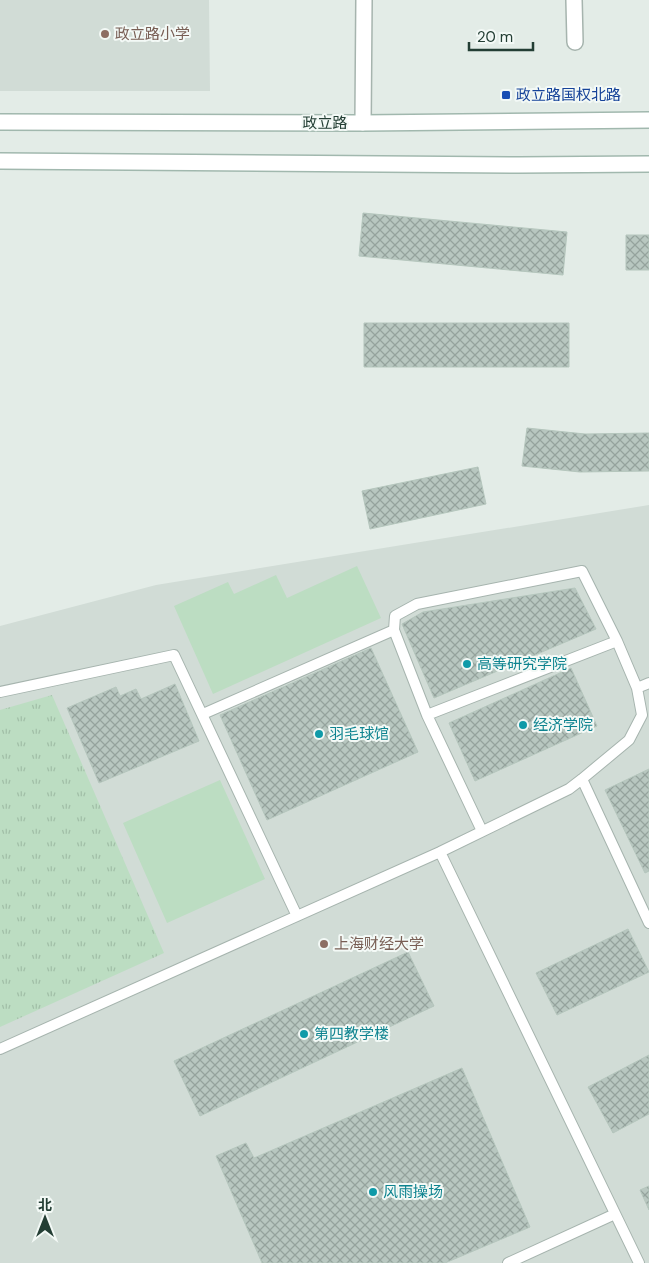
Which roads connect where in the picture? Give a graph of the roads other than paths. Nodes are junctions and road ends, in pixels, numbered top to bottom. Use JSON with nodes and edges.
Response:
{"nodes":[{"id":1,"x":364,"y":0,"type":"edge"},
{"id":2,"x":574,"y":0,"type":"edge"},
{"id":3,"x":576,"y":42,"type":"dead end"},
{"id":4,"x":649,"y":120,"type":"edge"},
{"id":5,"x":0,"y":122,"type":"edge"},
{"id":6,"x":363,"y":123,"type":"junction"},
{"id":7,"x":0,"y":161,"type":"edge"},
{"id":8,"x":649,"y":164,"type":"edge"},
{"id":9,"x":394,"y":630,"type":"junction"},
{"id":10,"x":617,"y":641,"type":"junction"},
{"id":11,"x":649,"y":683,"type":"edge"},
{"id":12,"x":637,"y":688,"type":"junction"},
{"id":13,"x":0,"y":692,"type":"edge"},
{"id":14,"x":203,"y":714,"type":"junction"},
{"id":15,"x":428,"y":715,"type":"junction"},
{"id":16,"x":582,"y":778,"type":"junction"},
{"id":17,"x":482,"y":831,"type":"junction"},
{"id":18,"x":440,"y":852,"type":"junction"},
{"id":19,"x":297,"y":916,"type":"junction"},
{"id":20,"x":649,"y":923,"type":"edge"},
{"id":21,"x":0,"y":1049,"type":"edge"},
{"id":22,"x":615,"y":1214,"type":"junction"},
{"id":23,"x":508,"y":1263,"type":"edge"},
{"id":24,"x":639,"y":1263,"type":"edge"}],
"edges":[{"from":1,"to":6,"type":"main road"},
{"from":2,"to":3,"type":"main road"},
{"from":4,"to":6,"type":"main road","name":"政立路"},
{"from":5,"to":6,"type":"main road","name":"政立路"},
{"from":7,"to":8,"type":"main road"},
{"from":9,"to":10,"type":"lane"},
{"from":9,"to":14,"type":"lane"},
{"from":9,"to":15,"type":"lane"},
{"from":10,"to":12,"type":"lane"},
{"from":10,"to":15,"type":"lane"},
{"from":11,"to":12,"type":"lane"},
{"from":12,"to":16,"type":"lane"},
{"from":13,"to":14,"type":"lane"},
{"from":14,"to":19,"type":"lane"},
{"from":15,"to":17,"type":"lane"},
{"from":16,"to":17,"type":"lane"},
{"from":16,"to":20,"type":"lane"},
{"from":17,"to":18,"type":"lane"},
{"from":18,"to":19,"type":"lane"},
{"from":18,"to":22,"type":"lane"},
{"from":19,"to":21,"type":"lane"},
{"from":22,"to":23,"type":"lane"},
{"from":22,"to":24,"type":"lane"}]}
